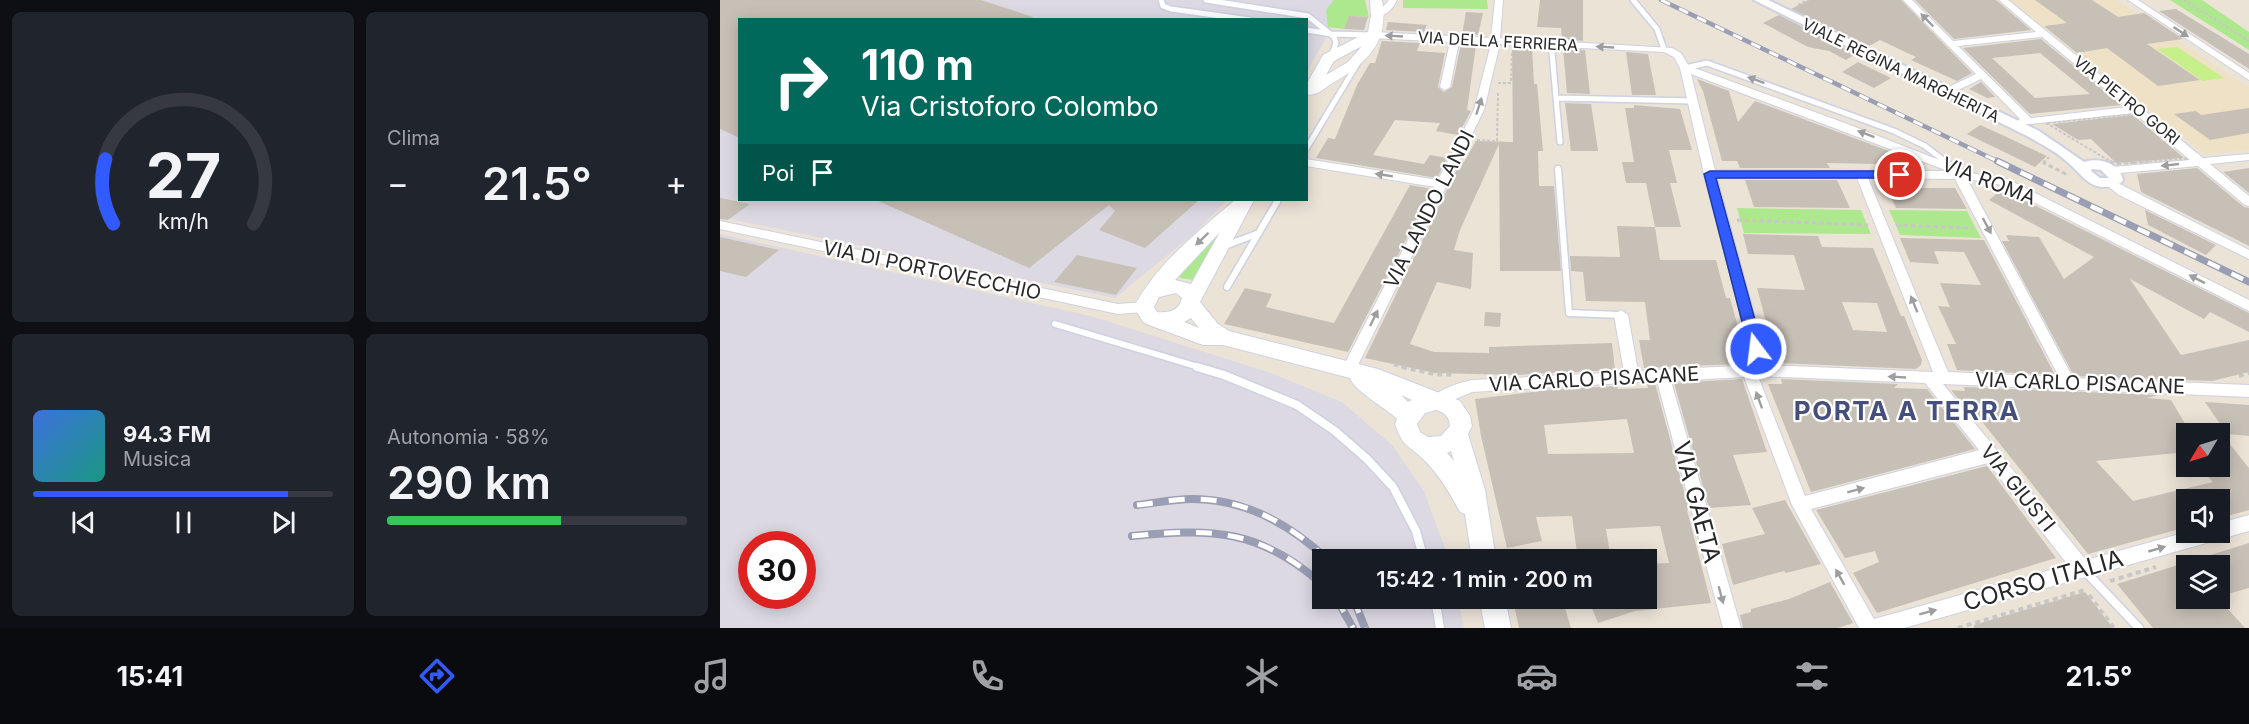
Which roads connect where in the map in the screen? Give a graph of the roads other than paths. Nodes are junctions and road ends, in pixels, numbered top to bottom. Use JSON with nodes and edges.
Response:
{"nodes":[{"id":1,"x":1161,"y":0,"type":"edge"},
{"id":2,"x":1206,"y":0,"type":"edge"},
{"id":3,"x":1394,"y":0,"type":"edge"},
{"id":4,"x":1499,"y":0,"type":"edge"},
{"id":5,"x":1633,"y":0,"type":"edge"},
{"id":6,"x":1759,"y":0,"type":"edge"},
{"id":7,"x":1775,"y":0,"type":"edge"},
{"id":8,"x":1907,"y":0,"type":"edge"},
{"id":9,"x":2003,"y":0,"type":"edge"},
{"id":10,"x":2132,"y":0,"type":"edge"},
{"id":11,"x":1377,"y":7,"type":"edge"},
{"id":12,"x":1236,"y":18,"type":"edge"},
{"id":13,"x":1308,"y":30,"type":"edge"},
{"id":14,"x":1332,"y":34,"type":"junction"},
{"id":15,"x":2044,"y":34,"type":"junction"},
{"id":16,"x":1373,"y":35,"type":"junction"},
{"id":17,"x":1455,"y":39,"type":"junction"},
{"id":18,"x":1495,"y":42,"type":"junction"},
{"id":19,"x":1950,"y":44,"type":"junction"},
{"id":20,"x":1664,"y":49,"type":"junction"},
{"id":21,"x":1552,"y":52,"type":"dead end"},
{"id":22,"x":1329,"y":58,"type":"junction"},
{"id":23,"x":1360,"y":60,"type":"junction"},
{"id":24,"x":1685,"y":68,"type":"junction"},
{"id":25,"x":1345,"y":69,"type":"junction"},
{"id":26,"x":1982,"y":75,"type":"junction"},
{"id":27,"x":2249,"y":77,"type":"edge"},
{"id":28,"x":1445,"y":87,"type":"dead end"},
{"id":29,"x":1951,"y":90,"type":"junction"},
{"id":30,"x":1309,"y":94,"type":"edge"},
{"id":31,"x":1556,"y":98,"type":"junction"},
{"id":32,"x":1692,"y":101,"type":"junction"},
{"id":33,"x":2138,"y":109,"type":"junction"},
{"id":34,"x":2028,"y":121,"type":"junction"},
{"id":35,"x":2011,"y":122,"type":"junction"},
{"id":36,"x":1560,"y":142,"type":"dead end"},
{"id":37,"x":1308,"y":146,"type":"edge"},
{"id":38,"x":2249,"y":157,"type":"edge"},
{"id":39,"x":2197,"y":160,"type":"junction"},
{"id":40,"x":1308,"y":162,"type":"edge"},
{"id":41,"x":2089,"y":166,"type":"junction"},
{"id":42,"x":1558,"y":169,"type":"dead end"},
{"id":43,"x":1961,"y":173,"type":"junction"},
{"id":44,"x":1710,"y":174,"type":"junction"},
{"id":45,"x":1861,"y":174,"type":"junction"},
{"id":46,"x":2111,"y":177,"type":"junction"},
{"id":47,"x":1442,"y":184,"type":"junction"},
{"id":48,"x":1245,"y":201,"type":"edge"},
{"id":49,"x":1245,"y":201,"type":"edge"},
{"id":50,"x":1277,"y":201,"type":"edge"},
{"id":51,"x":2249,"y":202,"type":"edge"},
{"id":52,"x":720,"y":225,"type":"edge"},
{"id":53,"x":1260,"y":233,"type":"junction"},
{"id":54,"x":1222,"y":247,"type":"junction"},
{"id":55,"x":2249,"y":255,"type":"edge"},
{"id":56,"x":1227,"y":287,"type":"dead end"},
{"id":57,"x":1156,"y":291,"type":"junction"},
{"id":58,"x":1192,"y":301,"type":"junction"},
{"id":59,"x":2249,"y":306,"type":"edge"},
{"id":60,"x":1150,"y":314,"type":"junction"},
{"id":61,"x":1621,"y":315,"type":"joint"},
{"id":62,"x":1055,"y":324,"type":"dead end"},
{"id":63,"x":1223,"y":337,"type":"junction"},
{"id":64,"x":1348,"y":370,"type":"junction"},
{"id":65,"x":1755,"y":370,"type":"junction"},
{"id":66,"x":1663,"y":376,"type":"junction"},
{"id":67,"x":1632,"y":378,"type":"junction"},
{"id":68,"x":1936,"y":378,"type":"junction"},
{"id":69,"x":2069,"y":382,"type":"junction"},
{"id":70,"x":2249,"y":391,"type":"edge"},
{"id":71,"x":1437,"y":401,"type":"junction"},
{"id":72,"x":1408,"y":416,"type":"junction"},
{"id":73,"x":1458,"y":435,"type":"junction"},
{"id":74,"x":1426,"y":447,"type":"junction"},
{"id":75,"x":1992,"y":456,"type":"junction"},
{"id":76,"x":1800,"y":505,"type":"junction"},
{"id":77,"x":2249,"y":523,"type":"edge"},
{"id":78,"x":1478,"y":526,"type":"junction"},
{"id":79,"x":2230,"y":528,"type":"edge"},
{"id":80,"x":2177,"y":543,"type":"edge"},
{"id":81,"x":1421,"y":549,"type":"edge"},
{"id":82,"x":1482,"y":549,"type":"edge"},
{"id":83,"x":2083,"y":570,"type":"junction"},
{"id":84,"x":1437,"y":609,"type":"edge"},
{"id":85,"x":1494,"y":609,"type":"edge"},
{"id":86,"x":1440,"y":628,"type":"edge"},
{"id":87,"x":1498,"y":628,"type":"edge"},
{"id":88,"x":1732,"y":628,"type":"edge"},
{"id":89,"x":1870,"y":628,"type":"edge"},
{"id":90,"x":2139,"y":628,"type":"edge"}],
"edges":[{"from":1,"to":12,"type":"lane"},
{"from":2,"to":14,"type":"lane"},
{"from":3,"to":11,"type":"street"},
{"from":4,"to":18,"type":"street","name":"VIA LANDO LANDI"},
{"from":5,"to":20,"type":"lane"},
{"from":6,"to":29,"type":"street","name":"VIALE REGINA MARGHERITA"},
{"from":7,"to":29,"type":"street","name":"VIALE REGINA MARGHERITA"},
{"from":19,"to":8,"type":"street","one_way":true},
{"from":9,"to":15,"type":"street","name":"VIA PIETRO GORI"},
{"from":10,"to":27,"type":"street","one_way":true},
{"from":11,"to":16,"type":"main road"},
{"from":13,"to":14,"type":"lane","name":"VIA DELLA FERRIERA"},
{"from":14,"to":16,"type":"lane","name":"VIA DELLA FERRIERA"},
{"from":14,"to":22,"type":"lane"},
{"from":15,"to":19,"type":"street"},
{"from":15,"to":33,"type":"street","name":"VIA PIETRO GORI"},
{"from":17,"to":16,"type":"street","name":"VIA DELLA FERRIERA","one_way":true},
{"from":16,"to":22,"type":"main road"},
{"from":16,"to":23,"type":"main road"},
{"from":17,"to":18,"type":"street","name":"VIA DELLA FERRIERA"},
{"from":17,"to":28,"type":"street"},
{"from":20,"to":18,"type":"street","name":"VIA DELLA FERRIERA","one_way":true},
{"from":47,"to":18,"type":"street","name":"VIA LANDO LANDI","one_way":true},
{"from":19,"to":26,"type":"street"},
{"from":20,"to":24,"type":"street"},
{"from":21,"to":31,"type":"lane"},
{"from":22,"to":25,"type":"main road"},
{"from":22,"to":30,"type":"main road"},
{"from":23,"to":25,"type":"main road"},
{"from":23,"to":37,"type":"lane"},
{"from":24,"to":32,"type":"street"},
{"from":43,"to":24,"type":"street","name":"VIA ROMA","one_way":true},
{"from":25,"to":30,"type":"main road"},
{"from":26,"to":29,"type":"street"},
{"from":26,"to":34,"type":"street"},
{"from":29,"to":34,"type":"street","name":"VIALE REGINA MARGHERITA"},
{"from":29,"to":35,"type":"street","name":"VIALE REGINA MARGHERITA"},
{"from":31,"to":32,"type":"lane"},
{"from":31,"to":36,"type":"lane"},
{"from":32,"to":44,"type":"street"},
{"from":33,"to":34,"type":"street"},
{"from":33,"to":39,"type":"street","name":"VIA PIETRO GORI"},
{"from":34,"to":35,"type":"street"},
{"from":34,"to":41,"type":"street","name":"VIALE REGINA MARGHERITA"},
{"from":35,"to":41,"type":"street","name":"VIALE REGINA MARGHERITA"},
{"from":38,"to":39,"type":"street"},
{"from":39,"to":46,"type":"street","one_way":true},
{"from":39,"to":51,"type":"street","name":"VIA PIETRO GORI"},
{"from":47,"to":40,"type":"street","one_way":true},
{"from":41,"to":46,"type":"street"},
{"from":42,"to":61,"type":"lane"},
{"from":43,"to":45,"type":"street"},
{"from":59,"to":43,"type":"street","name":"VIA ROMA","one_way":true},
{"from":43,"to":69,"type":"street","one_way":true},
{"from":44,"to":45,"type":"street"},
{"from":44,"to":65,"type":"street"},
{"from":68,"to":45,"type":"street","name":"VIA GIUSTI","one_way":true},
{"from":46,"to":55,"type":"street"},
{"from":64,"to":47,"type":"street","name":"VIA LANDO LANDI","one_way":true},
{"from":48,"to":54,"type":"main road"},
{"from":49,"to":57,"type":"main road","one_way":true},
{"from":50,"to":53,"type":"lane"},
{"from":52,"to":60,"type":"street","name":"VIA DI PORTOVECCHIO"},
{"from":53,"to":54,"type":"lane"},
{"from":53,"to":56,"type":"lane"},
{"from":54,"to":58,"type":"main road"},
{"from":57,"to":58,"type":"main road"},
{"from":57,"to":60,"type":"main road"},
{"from":58,"to":60,"type":"main road","name":"VIA DI PORTOVECCHIO"},
{"from":58,"to":63,"type":"main road"},
{"from":60,"to":63,"type":"main road"},
{"from":61,"to":67,"type":"street"},
{"from":62,"to":81,"type":"lane"},
{"from":63,"to":64,"type":"main road"},
{"from":64,"to":71,"type":"main road"},
{"from":64,"to":72,"type":"main road"},
{"from":65,"to":66,"type":"street","name":"VIA CARLO PISACANE"},
{"from":68,"to":65,"type":"street","name":"VIA CARLO PISACANE","one_way":true},
{"from":76,"to":65,"type":"street","one_way":true},
{"from":66,"to":67,"type":"street","name":"VIA CARLO PISACANE"},
{"from":66,"to":88,"type":"street","name":"VIA GAETA","one_way":true},
{"from":67,"to":71,"type":"street","name":"VIA CARLO PISACANE"},
{"from":68,"to":69,"type":"street","name":"VIA CARLO PISACANE"},
{"from":68,"to":75,"type":"street","name":"VIA GIUSTI"},
{"from":69,"to":70,"type":"street","name":"VIA CARLO PISACANE"},
{"from":71,"to":72,"type":"main road"},
{"from":71,"to":73,"type":"main road"},
{"from":72,"to":74,"type":"main road"},
{"from":73,"to":74,"type":"main road"},
{"from":73,"to":78,"type":"main road"},
{"from":74,"to":78,"type":"main road"},
{"from":76,"to":75,"type":"street","one_way":true},
{"from":75,"to":83,"type":"street","name":"VIA GIUSTI"},
{"from":89,"to":76,"type":"street","one_way":true},
{"from":77,"to":79,"type":"street"},
{"from":78,"to":82,"type":"main road"},
{"from":83,"to":80,"type":"street","name":"CORSO ITALIA","one_way":true},
{"from":89,"to":83,"type":"street","name":"CORSO ITALIA","one_way":true},
{"from":83,"to":90,"type":"lane"},
{"from":84,"to":86,"type":"lane"},
{"from":85,"to":87,"type":"main road"}]}
